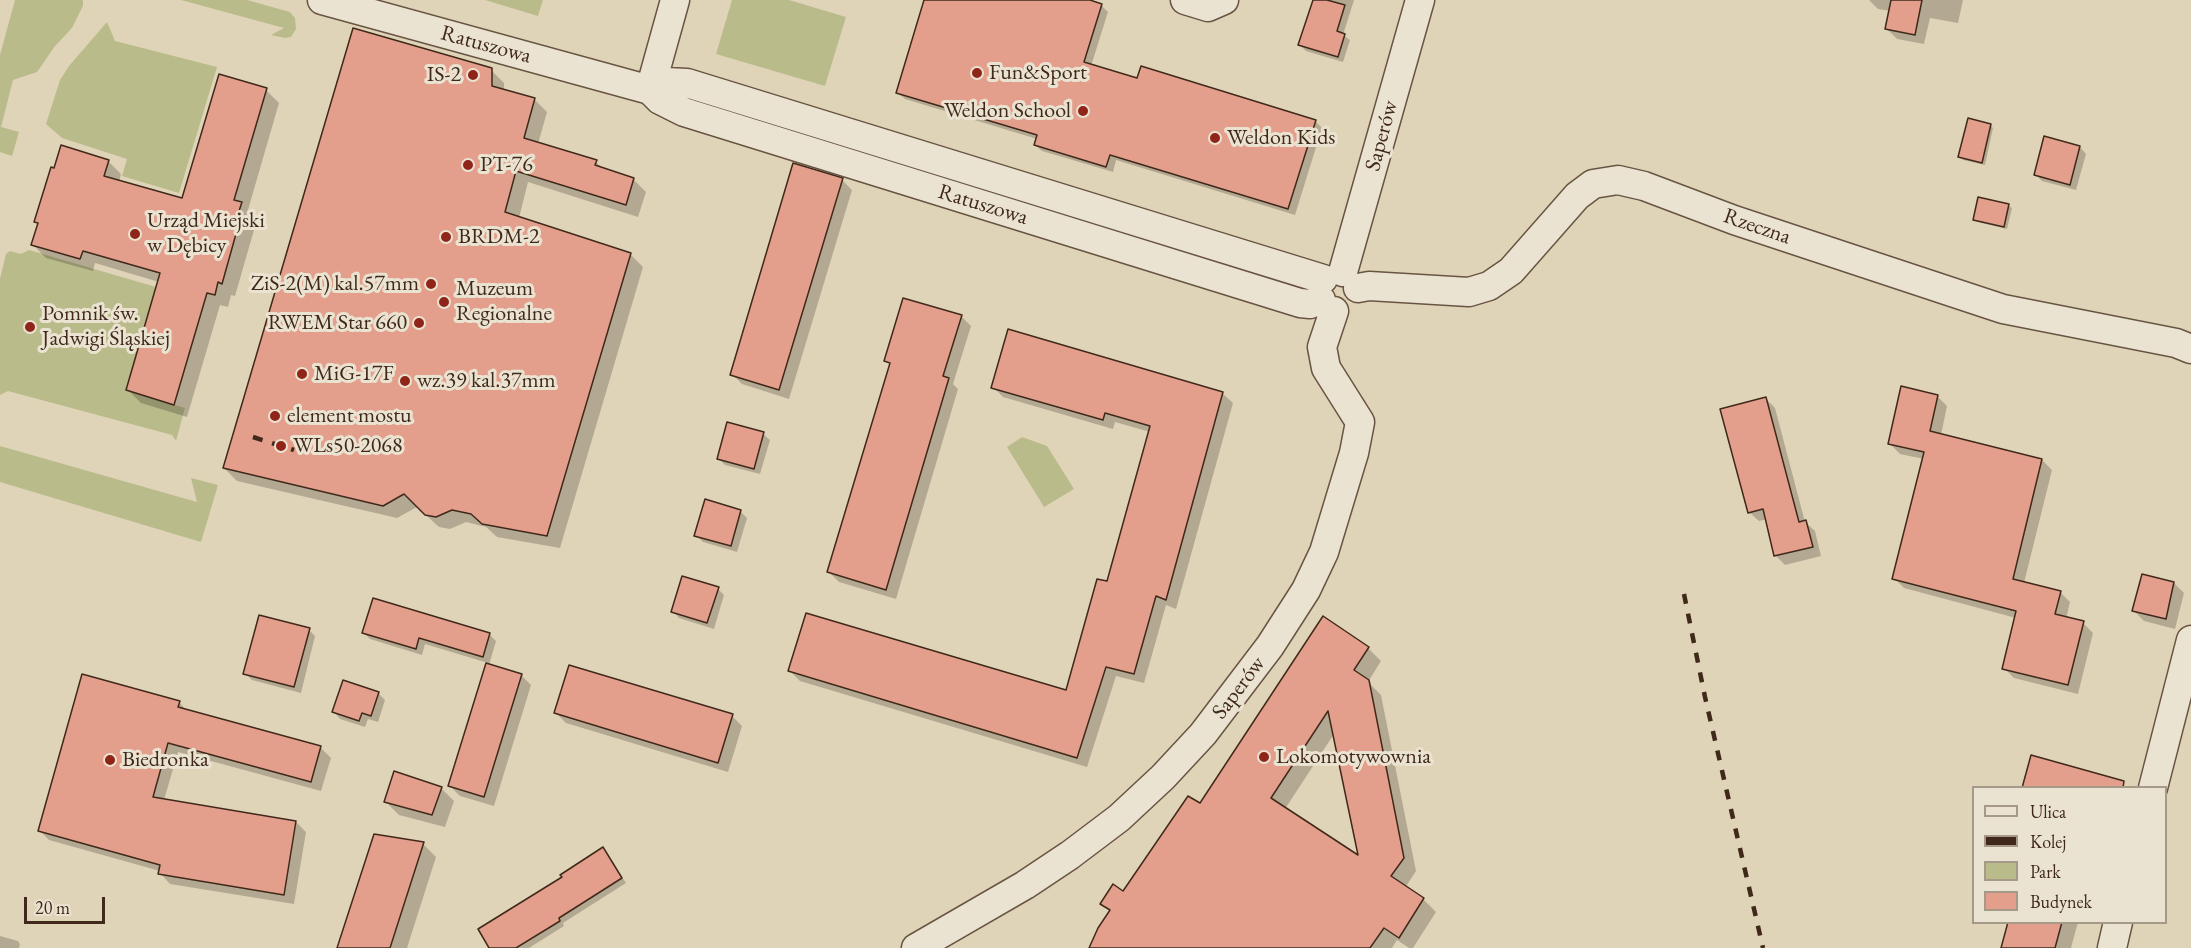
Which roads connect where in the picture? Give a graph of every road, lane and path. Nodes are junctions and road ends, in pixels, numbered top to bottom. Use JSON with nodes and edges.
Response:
{"nodes":[{"id":1,"x":322,"y":0,"type":"edge"},
{"id":2,"x":675,"y":0,"type":"edge"},
{"id":3,"x":1185,"y":0,"type":"edge"},
{"id":4,"x":1224,"y":0,"type":"edge"},
{"id":5,"x":1420,"y":0,"type":"edge"},
{"id":6,"x":650,"y":90,"type":"junction"},
{"id":7,"x":1336,"y":290,"type":"junction"},
{"id":8,"x":2191,"y":349,"type":"edge"},
{"id":9,"x":2191,"y":640,"type":"edge"},
{"id":10,"x":2154,"y":786,"type":"edge"},
{"id":11,"x":2118,"y":924,"type":"edge"},
{"id":12,"x":916,"y":948,"type":"edge"},
{"id":13,"x":2112,"y":948,"type":"edge"}],
"edges":[{"from":1,"to":6,"type":"street","name":"Ratuszowa"},
{"from":2,"to":6,"type":"street"},
{"from":3,"to":4,"type":"street"},
{"from":5,"to":7,"type":"street","name":"Saperów"},
{"from":6,"to":7,"type":"street","name":"Ratuszowa"},
{"from":7,"to":8,"type":"street","name":"Rzeczna"},
{"from":7,"to":12,"type":"street","name":"Saperów"},
{"from":9,"to":10,"type":"street"},
{"from":11,"to":13,"type":"street"}]}
